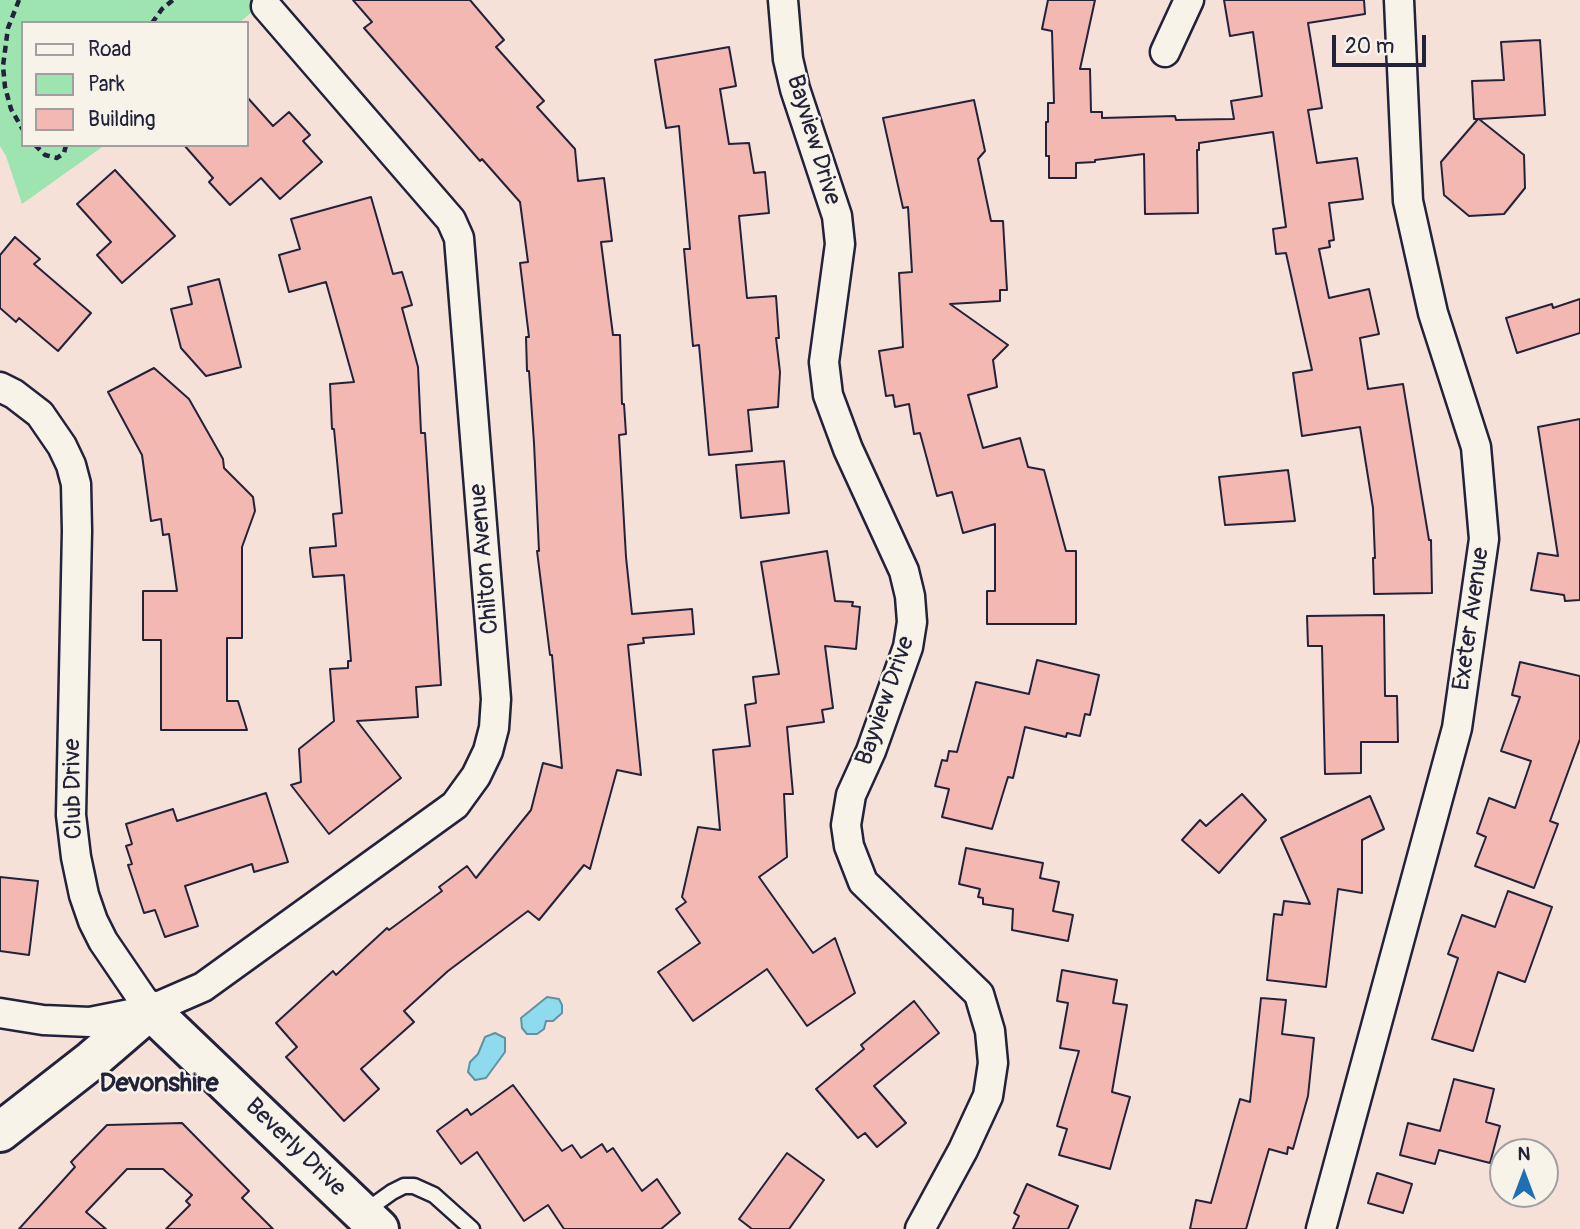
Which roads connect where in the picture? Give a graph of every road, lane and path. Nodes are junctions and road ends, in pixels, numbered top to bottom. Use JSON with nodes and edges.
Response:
{"nodes":[{"id":1,"x":19,"y":0,"type":"edge"},
{"id":2,"x":173,"y":0,"type":"edge"},
{"id":3,"x":783,"y":0,"type":"edge"},
{"id":4,"x":1189,"y":0,"type":"edge"},
{"id":5,"x":1399,"y":0,"type":"edge"},
{"id":6,"x":266,"y":6,"type":"dead end"},
{"id":7,"x":153,"y":21,"type":"edge"},
{"id":8,"x":1165,"y":52,"type":"dead end"},
{"id":9,"x":21,"y":127,"type":"edge"},
{"id":10,"x":37,"y":147,"type":"edge"},
{"id":11,"x":66,"y":147,"type":"edge"},
{"id":12,"x":0,"y":387,"type":"edge"},
{"id":13,"x":150,"y":1010,"type":"junction"},
{"id":14,"x":0,"y":1013,"type":"edge"},
{"id":15,"x":0,"y":1132,"type":"edge"},
{"id":16,"x":371,"y":1221,"type":"edge"},
{"id":17,"x":472,"y":1229,"type":"edge"},
{"id":18,"x":920,"y":1229,"type":"edge"},
{"id":19,"x":1321,"y":1229,"type":"edge"}],
"edges":[{"from":1,"to":9,"type":"path"},
{"from":2,"to":7,"type":"path"},
{"from":3,"to":18,"type":"street","name":"Bayview Drive"},
{"from":4,"to":8,"type":"street"},
{"from":5,"to":19,"type":"street","name":"Exeter Avenue"},
{"from":6,"to":13,"type":"street","name":"Chilton Avenue"},
{"from":10,"to":11,"type":"path"},
{"from":12,"to":13,"type":"street","name":"Club Drive"},
{"from":13,"to":14,"type":"street","name":"Chilton Avenue"},
{"from":13,"to":15,"type":"street"},
{"from":13,"to":16,"type":"street","name":"Beverly Drive"},
{"from":16,"to":17,"type":"lane"}]}
